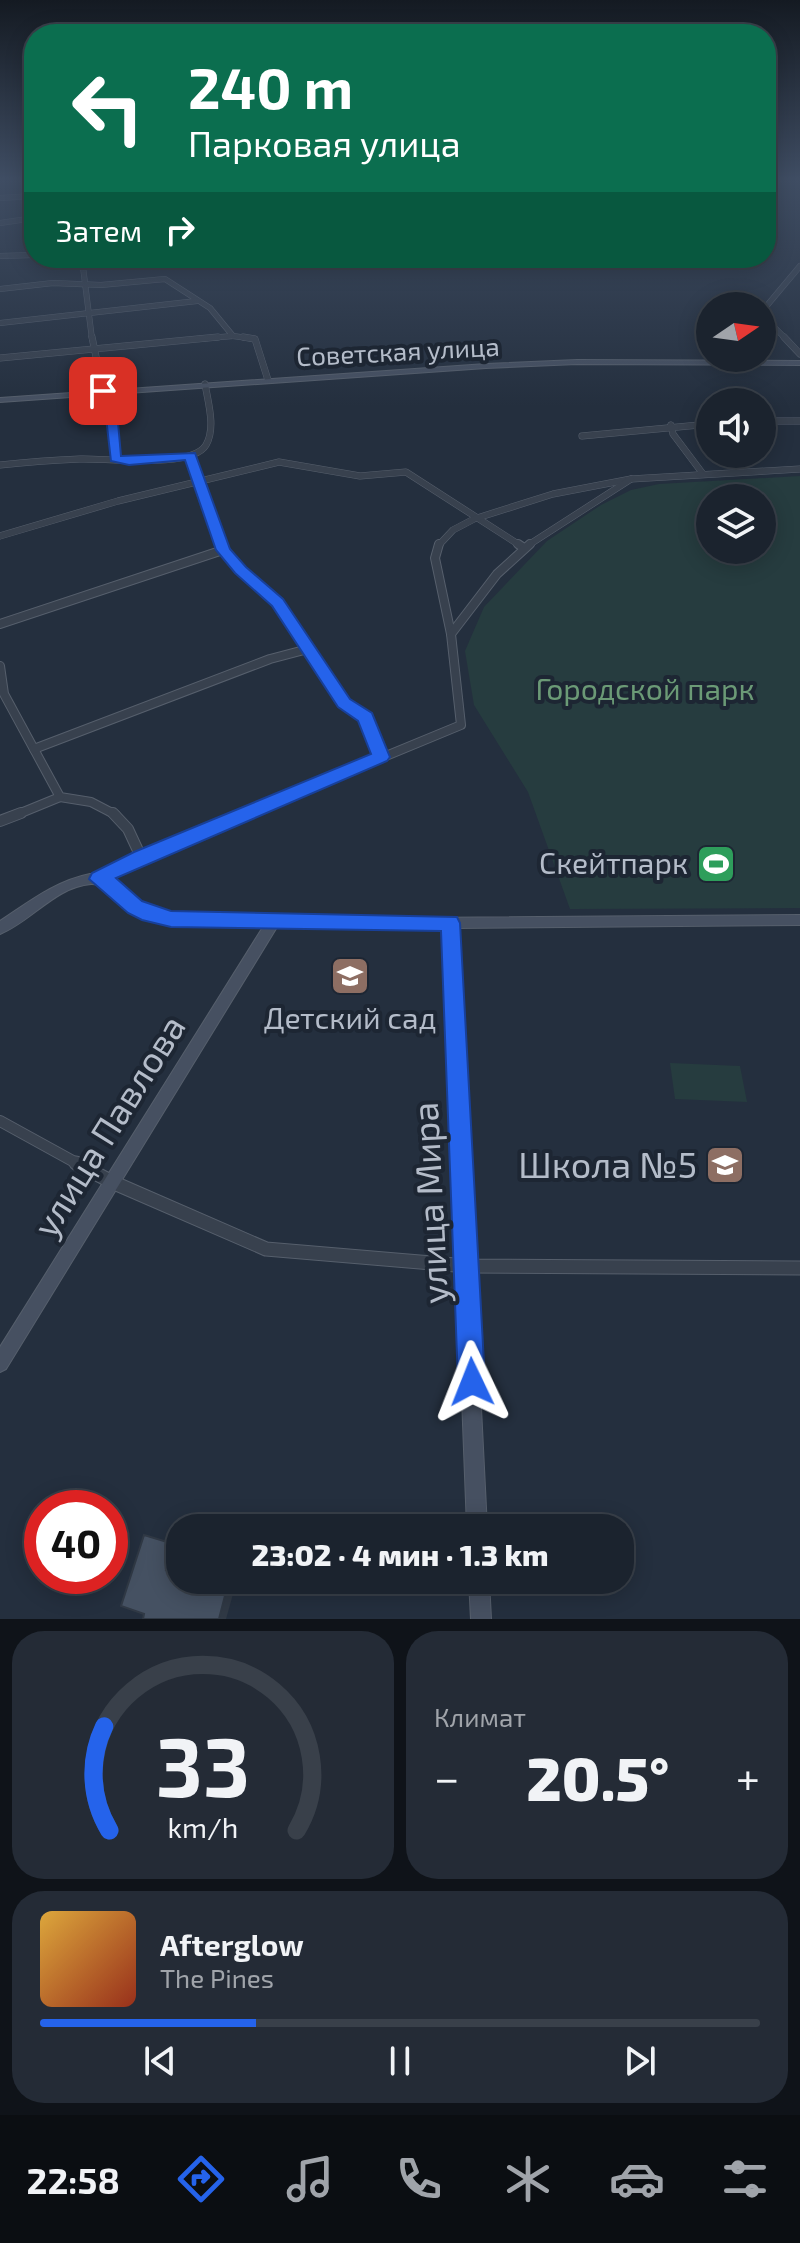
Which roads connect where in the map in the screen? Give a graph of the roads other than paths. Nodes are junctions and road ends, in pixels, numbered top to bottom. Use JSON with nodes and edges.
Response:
{"nodes":[{"id":1,"x":800,"y":266,"type":"edge"},
{"id":2,"x":81,"y":270,"type":"joint"},
{"id":3,"x":53,"y":283,"type":"junction"},
{"id":4,"x":86,"y":284,"type":"junction"},
{"id":5,"x":0,"y":289,"type":"edge"},
{"id":6,"x":197,"y":301,"type":"junction"},
{"id":7,"x":87,"y":316,"type":"junction"},
{"id":8,"x":0,"y":323,"type":"edge"},
{"id":9,"x":233,"y":336,"type":"junction"},
{"id":10,"x":93,"y":349,"type":"junction"},
{"id":11,"x":800,"y":354,"type":"edge"},
{"id":12,"x":0,"y":358,"type":"edge"},
{"id":13,"x":800,"y":363,"type":"edge"},
{"id":14,"x":268,"y":380,"type":"junction"},
{"id":15,"x":205,"y":384,"type":"junction"},
{"id":16,"x":103,"y":391,"type":"junction"},
{"id":17,"x":0,"y":400,"type":"edge"},
{"id":18,"x":776,"y":421,"type":"edge"},
{"id":19,"x":800,"y":421,"type":"edge"},
{"id":20,"x":696,"y":424,"type":"edge"},
{"id":21,"x":671,"y":425,"type":"junction"},
{"id":22,"x":582,"y":436,"type":"dead end"},
{"id":23,"x":190,"y":456,"type":"junction"},
{"id":24,"x":115,"y":459,"type":"junction"},
{"id":25,"x":0,"y":465,"type":"edge"},
{"id":26,"x":800,"y":469,"type":"edge"},
{"id":27,"x":703,"y":474,"type":"junction"},
{"id":28,"x":631,"y":479,"type":"junction"},
{"id":29,"x":199,"y":482,"type":"junction"},
{"id":30,"x":474,"y":519,"type":"junction"},
{"id":31,"x":0,"y":536,"type":"edge"},
{"id":32,"x":524,"y":548,"type":"junction"},
{"id":33,"x":223,"y":550,"type":"junction"},
{"id":34,"x":0,"y":624,"type":"edge"},
{"id":35,"x":451,"y":634,"type":"junction"},
{"id":36,"x":308,"y":649,"type":"junction"},
{"id":37,"x":0,"y":666,"type":"edge"},
{"id":38,"x":34,"y":749,"type":"junction"},
{"id":39,"x":381,"y":757,"type":"junction"},
{"id":40,"x":60,"y":797,"type":"junction"},
{"id":41,"x":0,"y":821,"type":"edge"},
{"id":42,"x":141,"y":857,"type":"junction"},
{"id":43,"x":98,"y":879,"type":"junction"},
{"id":44,"x":800,"y":920,"type":"edge"},
{"id":45,"x":273,"y":923,"type":"junction"},
{"id":46,"x":450,"y":923,"type":"junction"},
{"id":47,"x":0,"y":928,"type":"edge"},
{"id":48,"x":0,"y":1121,"type":"edge"},
{"id":49,"x":112,"y":1182,"type":"junction"},
{"id":50,"x":467,"y":1266,"type":"junction"},
{"id":51,"x":800,"y":1268,"type":"edge"},
{"id":52,"x":0,"y":1363,"type":"edge"},
{"id":53,"x":476,"y":1514,"type":"edge"},
{"id":54,"x":480,"y":1594,"type":"edge"},
{"id":55,"x":481,"y":1619,"type":"edge"}],
"edges":[{"from":1,"to":11,"type":"street"},
{"from":2,"to":3,"type":"street"},
{"from":2,"to":4,"type":"street"},
{"from":3,"to":4,"type":"street"},
{"from":3,"to":5,"type":"street"},
{"from":4,"to":6,"type":"street"},
{"from":4,"to":7,"type":"street"},
{"from":6,"to":7,"type":"street"},
{"from":6,"to":9,"type":"street"},
{"from":7,"to":8,"type":"street"},
{"from":7,"to":10,"type":"street"},
{"from":9,"to":10,"type":"street"},
{"from":9,"to":14,"type":"street"},
{"from":10,"to":12,"type":"street"},
{"from":10,"to":16,"type":"street"},
{"from":13,"to":14,"type":"street","name":"Советская улица"},
{"from":14,"to":15,"type":"street","name":"Советская улица"},
{"from":15,"to":16,"type":"street","name":"Советская улица"},
{"from":15,"to":23,"type":"street"},
{"from":16,"to":17,"type":"street","name":"Советская улица"},
{"from":16,"to":24,"type":"street"},
{"from":18,"to":19,"type":"street"},
{"from":20,"to":21,"type":"street"},
{"from":21,"to":22,"type":"street"},
{"from":21,"to":27,"type":"street"},
{"from":23,"to":24,"type":"street"},
{"from":23,"to":29,"type":"street"},
{"from":24,"to":25,"type":"street"},
{"from":26,"to":27,"type":"street"},
{"from":27,"to":28,"type":"street"},
{"from":28,"to":30,"type":"street"},
{"from":28,"to":32,"type":"street"},
{"from":29,"to":30,"type":"street"},
{"from":29,"to":31,"type":"street"},
{"from":29,"to":33,"type":"street"},
{"from":30,"to":32,"type":"street"},
{"from":30,"to":35,"type":"street"},
{"from":32,"to":35,"type":"street"},
{"from":33,"to":34,"type":"street"},
{"from":33,"to":36,"type":"street"},
{"from":35,"to":39,"type":"street"},
{"from":36,"to":38,"type":"street"},
{"from":36,"to":39,"type":"street"},
{"from":37,"to":38,"type":"street"},
{"from":38,"to":40,"type":"street"},
{"from":39,"to":42,"type":"street"},
{"from":40,"to":41,"type":"street"},
{"from":40,"to":42,"type":"street"},
{"from":42,"to":43,"type":"street"},
{"from":43,"to":45,"type":"street"},
{"from":43,"to":47,"type":"street"},
{"from":44,"to":46,"type":"street"},
{"from":45,"to":46,"type":"street"},
{"from":45,"to":49,"type":"street","name":"улица Павлова"},
{"from":46,"to":50,"type":"street","name":"улица Мира"},
{"from":48,"to":49,"type":"street"},
{"from":49,"to":50,"type":"street"},
{"from":49,"to":52,"type":"street","name":"улица Павлова"},
{"from":50,"to":51,"type":"street"},
{"from":50,"to":53,"type":"street","name":"улица Мира"},
{"from":54,"to":55,"type":"street"}]}
